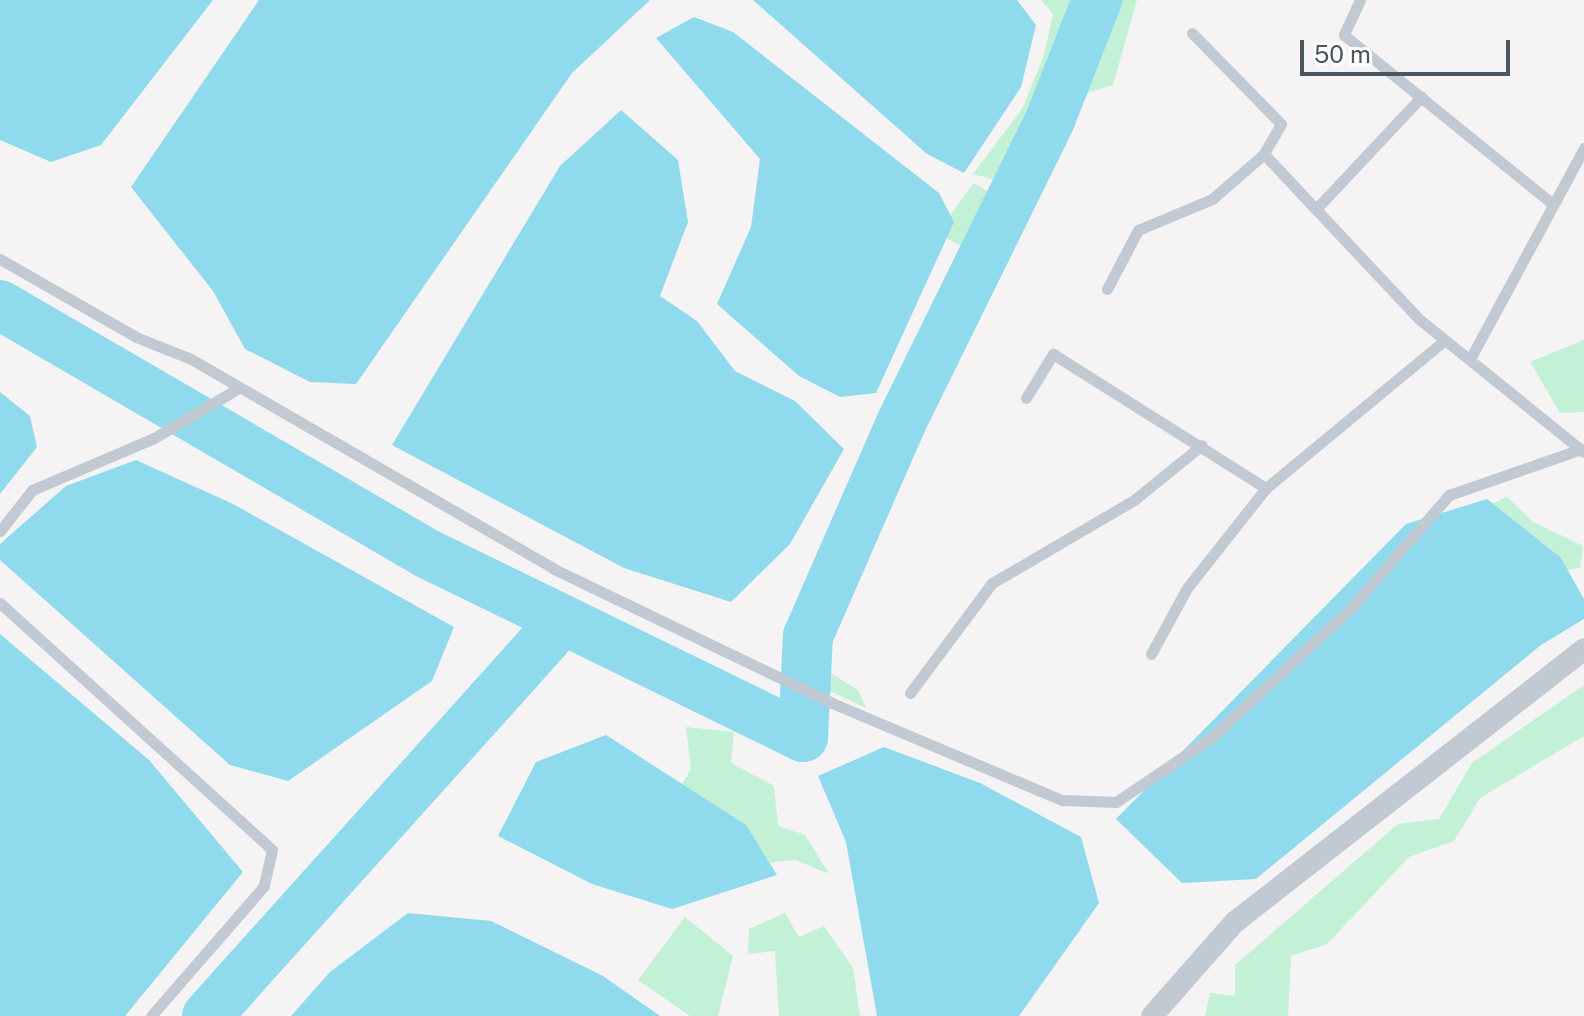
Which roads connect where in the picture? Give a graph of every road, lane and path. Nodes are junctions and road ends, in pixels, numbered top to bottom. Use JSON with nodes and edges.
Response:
{"nodes":[{"id":1,"x":1360,"y":0,"type":"edge"},
{"id":2,"x":1192,"y":33,"type":"dead end"},
{"id":3,"x":1421,"y":97,"type":"junction"},
{"id":4,"x":1584,"y":148,"type":"edge"},
{"id":5,"x":1264,"y":154,"type":"junction"},
{"id":6,"x":1553,"y":204,"type":"junction"},
{"id":7,"x":1316,"y":209,"type":"junction"},
{"id":8,"x":0,"y":259,"type":"edge"},
{"id":9,"x":1107,"y":289,"type":"dead end"},
{"id":10,"x":1445,"y":340,"type":"junction"},
{"id":11,"x":1470,"y":359,"type":"junction"},
{"id":12,"x":239,"y":388,"type":"junction"},
{"id":13,"x":1026,"y":398,"type":"dead end"},
{"id":14,"x":1202,"y":445,"type":"junction"},
{"id":15,"x":1582,"y":451,"type":"edge"},
{"id":16,"x":1266,"y":488,"type":"junction"},
{"id":17,"x":0,"y":531,"type":"edge"},
{"id":18,"x":0,"y":603,"type":"edge"},
{"id":19,"x":1584,"y":649,"type":"edge"},
{"id":20,"x":1151,"y":654,"type":"dead end"},
{"id":21,"x":910,"y":693,"type":"dead end"},
{"id":22,"x":151,"y":1016,"type":"edge"},
{"id":23,"x":1152,"y":1016,"type":"edge"}],
"edges":[{"from":1,"to":3,"type":"lane"},
{"from":2,"to":5,"type":"lane"},
{"from":3,"to":6,"type":"lane"},
{"from":3,"to":7,"type":"lane"},
{"from":4,"to":6,"type":"lane"},
{"from":5,"to":7,"type":"lane"},
{"from":5,"to":9,"type":"lane"},
{"from":6,"to":11,"type":"lane"},
{"from":7,"to":10,"type":"lane"},
{"from":8,"to":12,"type":"lane"},
{"from":10,"to":11,"type":"lane"},
{"from":10,"to":16,"type":"lane"},
{"from":11,"to":15,"type":"lane"},
{"from":12,"to":15,"type":"lane"},
{"from":12,"to":17,"type":"lane"},
{"from":13,"to":14,"type":"lane"},
{"from":14,"to":16,"type":"lane"},
{"from":14,"to":21,"type":"lane"},
{"from":16,"to":20,"type":"lane"},
{"from":18,"to":22,"type":"lane"},
{"from":19,"to":23,"type":"street"}]}
